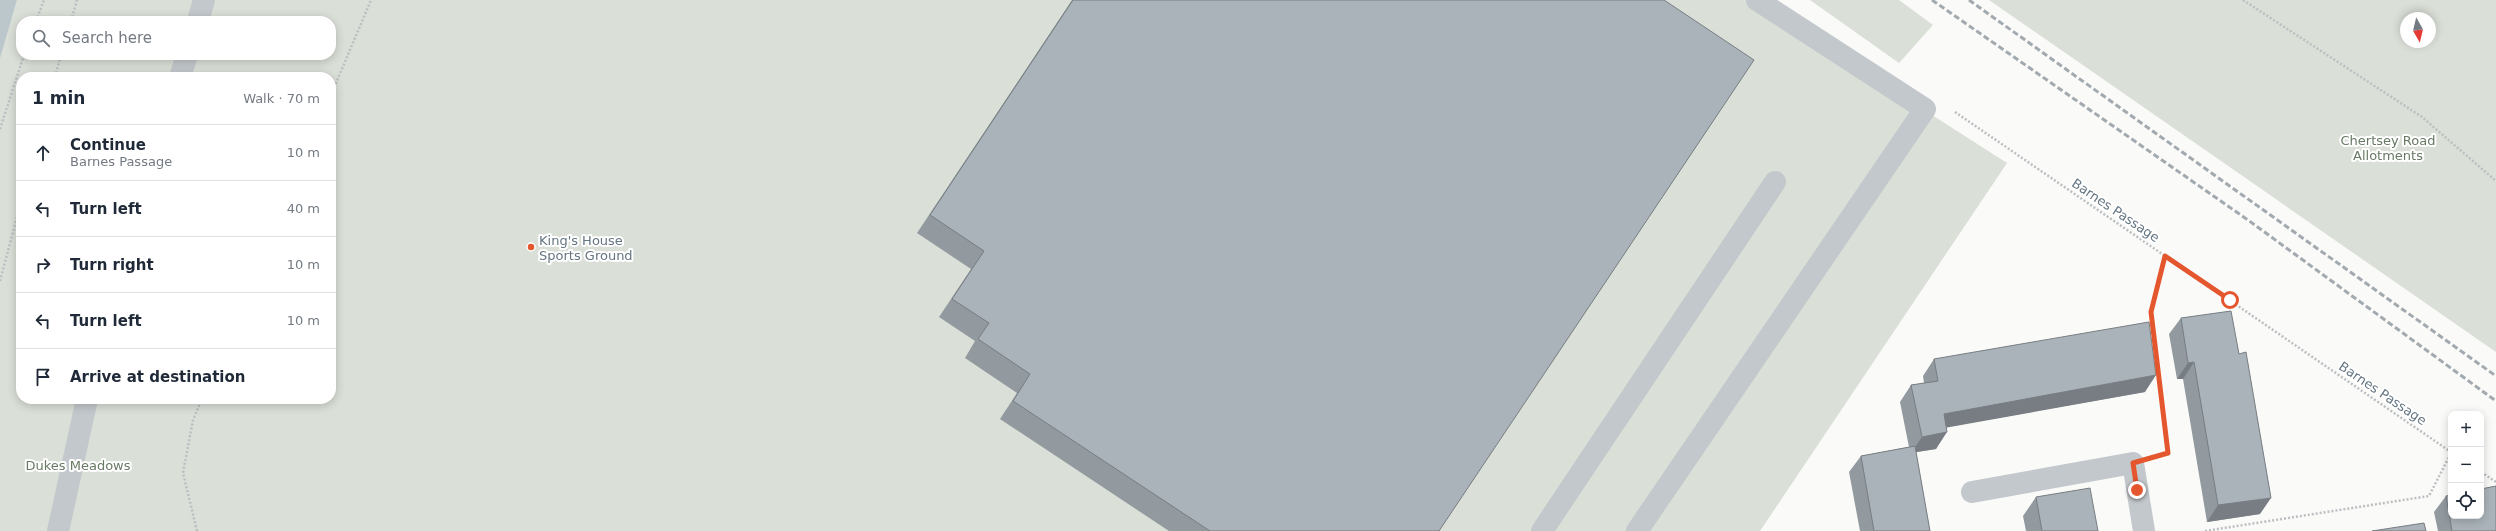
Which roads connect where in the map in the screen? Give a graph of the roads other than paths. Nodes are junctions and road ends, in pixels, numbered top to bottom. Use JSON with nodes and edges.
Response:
{"nodes":[{"id":1,"x":204,"y":0,"type":"edge"},
{"id":2,"x":1757,"y":0,"type":"edge"},
{"id":3,"x":199,"y":16,"type":"edge"},
{"id":4,"x":185,"y":60,"type":"edge"},
{"id":5,"x":182,"y":72,"type":"edge"},
{"id":6,"x":1775,"y":182,"type":"dead end"},
{"id":7,"x":86,"y":404,"type":"edge"},
{"id":8,"x":1972,"y":492,"type":"dead end"},
{"id":9,"x":58,"y":531,"type":"edge"},
{"id":10,"x":1542,"y":531,"type":"edge"},
{"id":11,"x":1637,"y":531,"type":"edge"},
{"id":12,"x":2144,"y":531,"type":"edge"}],
"edges":[{"from":1,"to":3,"type":"street"},
{"from":2,"to":11,"type":"street"},
{"from":4,"to":5,"type":"street"},
{"from":6,"to":10,"type":"street"},
{"from":7,"to":9,"type":"street"},
{"from":8,"to":12,"type":"street"}]}
